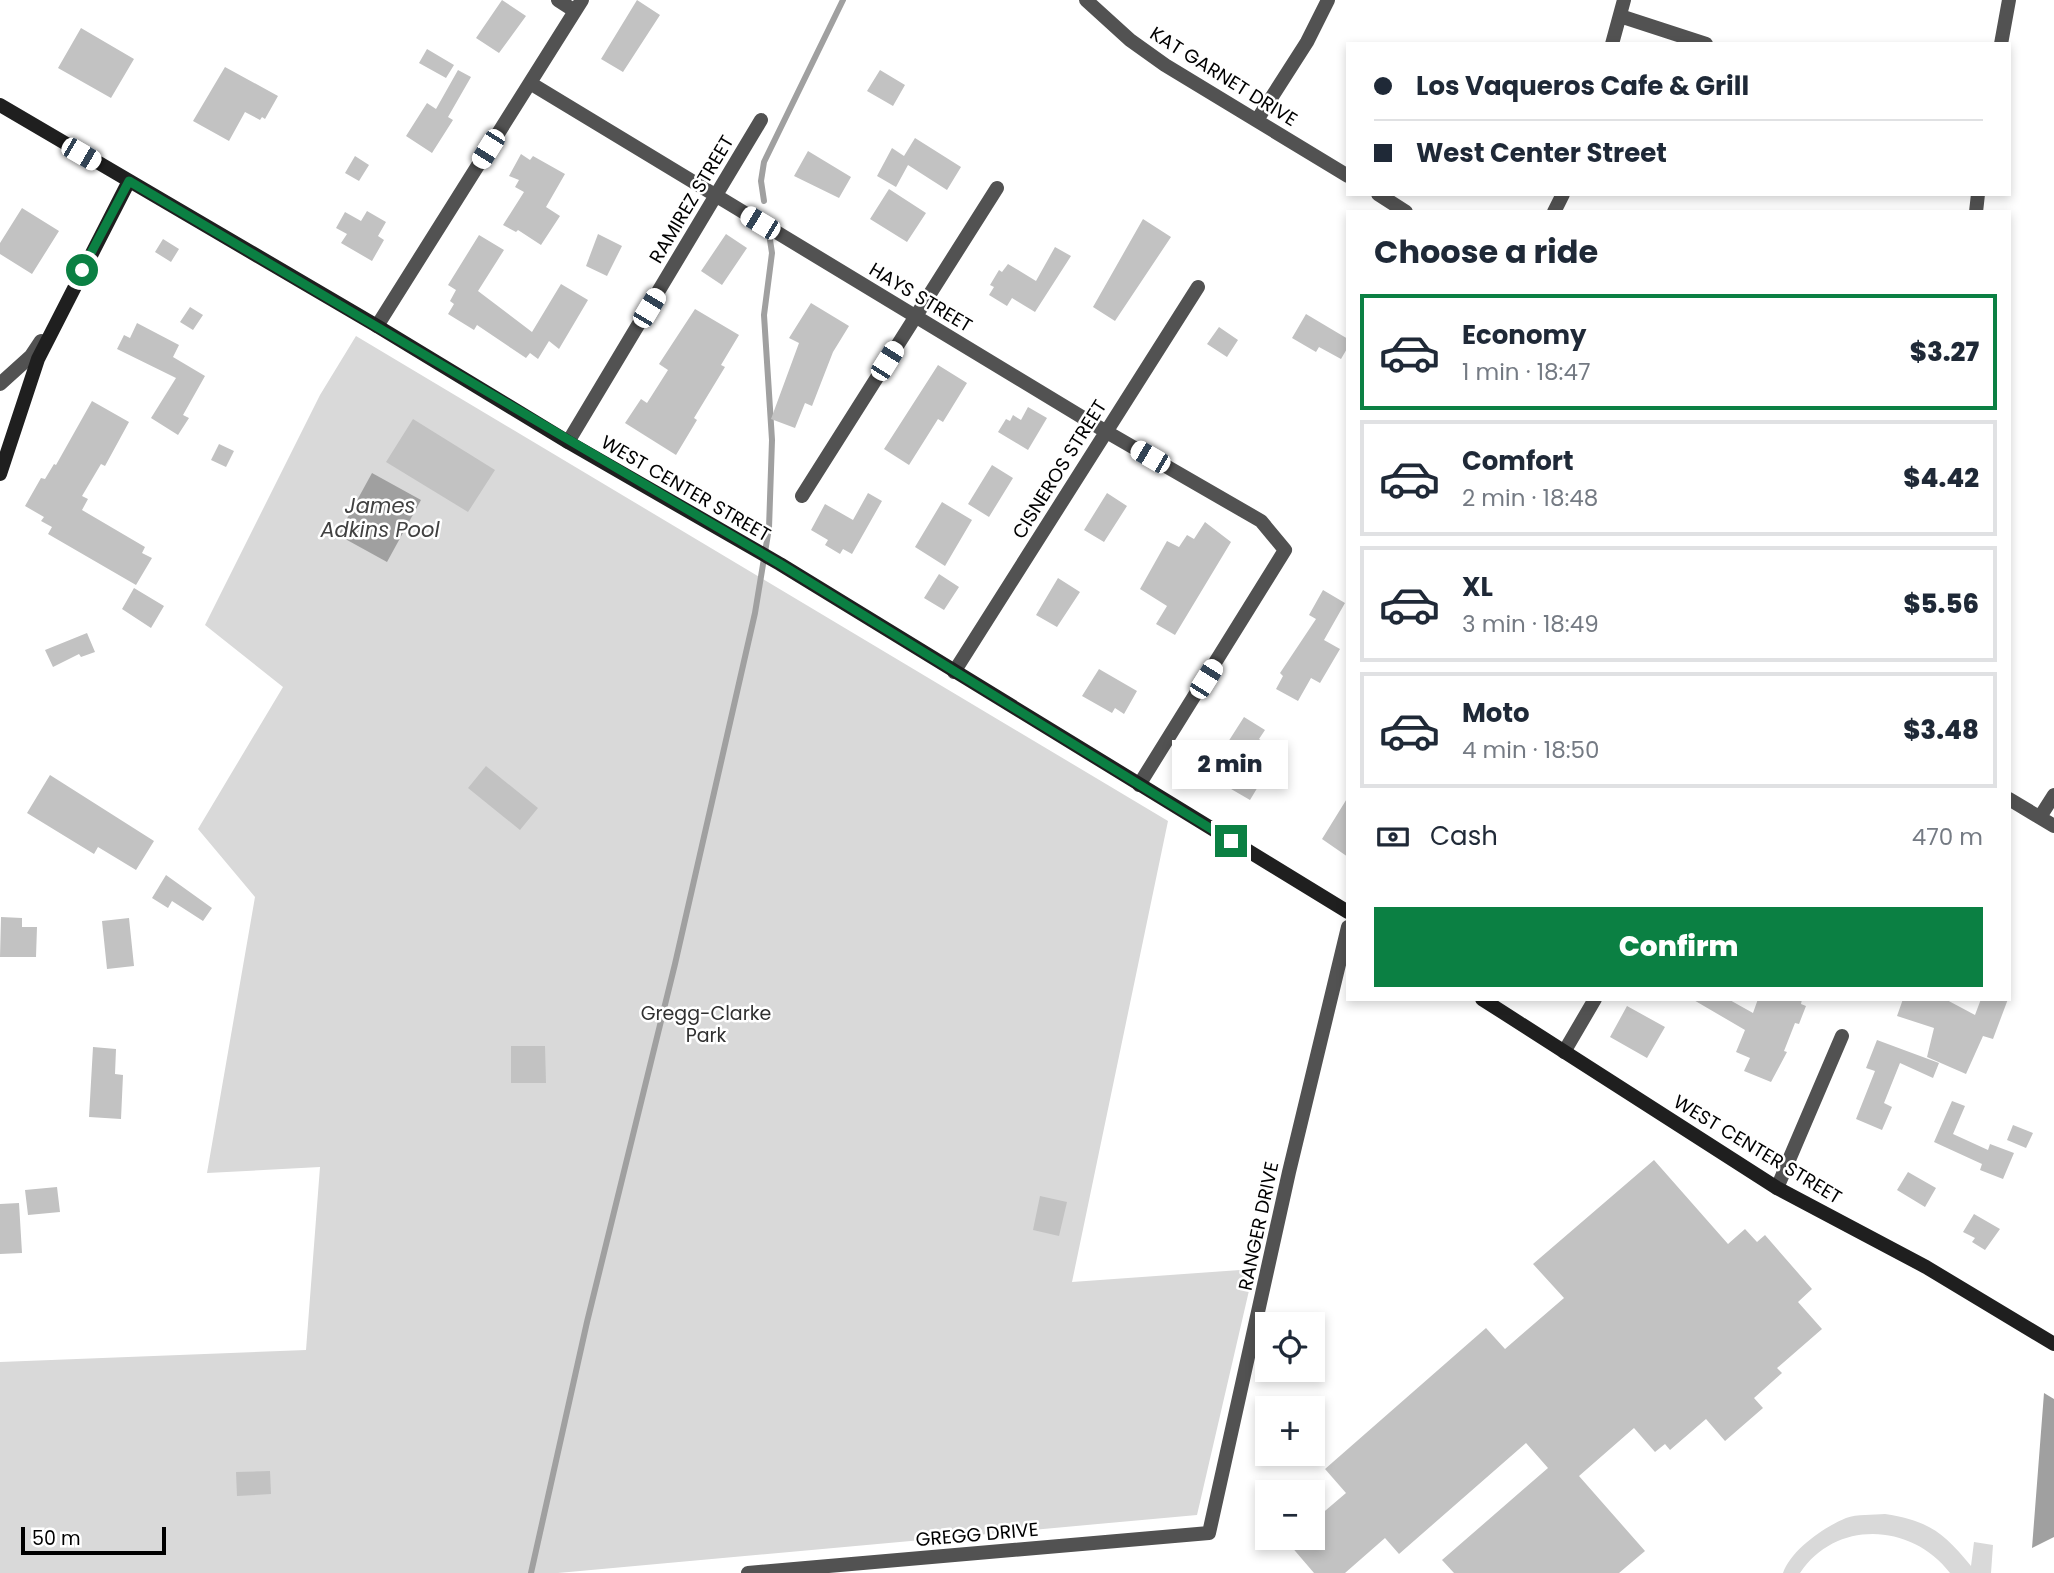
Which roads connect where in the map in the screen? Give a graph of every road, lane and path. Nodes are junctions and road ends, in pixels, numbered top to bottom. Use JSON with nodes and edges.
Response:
{"nodes":[{"id":1,"x":558,"y":0,"type":"edge"},
{"id":2,"x":1086,"y":0,"type":"edge"},
{"id":3,"x":1328,"y":0,"type":"edge"},
{"id":4,"x":1624,"y":0,"type":"edge"},
{"id":5,"x":2009,"y":0,"type":"edge"},
{"id":6,"x":579,"y":5,"type":"edge"},
{"id":7,"x":1620,"y":16,"type":"junction"},
{"id":8,"x":1613,"y":42,"type":"edge"},
{"id":9,"x":1700,"y":42,"type":"edge"},
{"id":10,"x":2001,"y":42,"type":"edge"},
{"id":11,"x":530,"y":83,"type":"junction"},
{"id":12,"x":0,"y":105,"type":"edge"},
{"id":13,"x":761,"y":120,"type":"dead end"},
{"id":14,"x":1257,"y":120,"type":"junction"},
{"id":15,"x":1346,"y":175,"type":"edge"},
{"id":16,"x":129,"y":181,"type":"junction"},
{"id":17,"x":997,"y":188,"type":"dead end"},
{"id":18,"x":716,"y":196,"type":"junction"},
{"id":19,"x":1381,"y":196,"type":"edge"},
{"id":20,"x":1403,"y":210,"type":"edge"},
{"id":21,"x":1198,"y":286,"type":"dead end"},
{"id":22,"x":59,"y":314,"type":"junction"},
{"id":23,"x":915,"y":316,"type":"junction"},
{"id":24,"x":377,"y":326,"type":"junction"},
{"id":25,"x":0,"y":384,"type":"edge"},
{"id":26,"x":1105,"y":431,"type":"junction"},
{"id":27,"x":568,"y":442,"type":"junction"},
{"id":28,"x":0,"y":474,"type":"edge"},
{"id":29,"x":802,"y":496,"type":"dead end"},
{"id":30,"x":954,"y":672,"type":"junction"},
{"id":31,"x":1139,"y":785,"type":"junction"},
{"id":32,"x":2054,"y":795,"type":"edge"},
{"id":33,"x":2011,"y":800,"type":"edge"},
{"id":34,"x":2040,"y":817,"type":"junction"},
{"id":35,"x":2054,"y":826,"type":"edge"},
{"id":36,"x":1346,"y":911,"type":"edge"},
{"id":37,"x":1346,"y":936,"type":"edge"},
{"id":38,"x":1485,"y":1001,"type":"edge"},
{"id":39,"x":1594,"y":1001,"type":"edge"},
{"id":40,"x":1842,"y":1036,"type":"dead end"},
{"id":41,"x":1564,"y":1052,"type":"junction"},
{"id":42,"x":1777,"y":1188,"type":"junction"},
{"id":43,"x":2054,"y":1344,"type":"edge"},
{"id":44,"x":1209,"y":1533,"type":"joint"},
{"id":45,"x":831,"y":1569,"type":"edge"},
{"id":46,"x":748,"y":1573,"type":"edge"}],
"edges":[{"from":1,"to":6,"type":"street"},
{"from":2,"to":14,"type":"street","name":"KAT GARNET DRIVE"},
{"from":3,"to":14,"type":"street"},
{"from":4,"to":7,"type":"street"},
{"from":5,"to":10,"type":"street"},
{"from":6,"to":11,"type":"street"},
{"from":7,"to":8,"type":"street"},
{"from":7,"to":9,"type":"street"},
{"from":11,"to":18,"type":"street","name":"HAYS STREET"},
{"from":11,"to":24,"type":"street"},
{"from":12,"to":16,"type":"street","name":"WEST CENTER STREET"},
{"from":13,"to":18,"type":"street","name":"RAMIREZ STREET"},
{"from":14,"to":15,"type":"street","name":"KAT GARNET DRIVE"},
{"from":16,"to":22,"type":"street"},
{"from":16,"to":24,"type":"street","name":"WEST CENTER STREET"},
{"from":17,"to":23,"type":"street"},
{"from":18,"to":23,"type":"street","name":"HAYS STREET"},
{"from":18,"to":27,"type":"street","name":"RAMIREZ STREET"},
{"from":19,"to":20,"type":"street"},
{"from":21,"to":26,"type":"street","name":"CISNEROS STREET"},
{"from":22,"to":25,"type":"street"},
{"from":22,"to":28,"type":"street"},
{"from":23,"to":26,"type":"street","name":"HAYS STREET"},
{"from":23,"to":29,"type":"street"},
{"from":24,"to":27,"type":"street","name":"WEST CENTER STREET"},
{"from":26,"to":30,"type":"street","name":"CISNEROS STREET"},
{"from":26,"to":31,"type":"street","name":"HAYS STREET"},
{"from":27,"to":30,"type":"street","name":"WEST CENTER STREET"},
{"from":30,"to":31,"type":"street","name":"WEST CENTER STREET"},
{"from":31,"to":36,"type":"street","name":"WEST CENTER STREET"},
{"from":32,"to":34,"type":"street"},
{"from":33,"to":34,"type":"street"},
{"from":34,"to":35,"type":"street"},
{"from":37,"to":44,"type":"street","name":"RANGER DRIVE"},
{"from":38,"to":41,"type":"street","name":"WEST CENTER STREET"},
{"from":39,"to":41,"type":"street"},
{"from":40,"to":42,"type":"street"},
{"from":41,"to":42,"type":"street","name":"WEST CENTER STREET"},
{"from":42,"to":43,"type":"street","name":"WEST CENTER STREET"},
{"from":44,"to":45,"type":"street","name":"GREGG DRIVE"},
{"from":45,"to":46,"type":"street","name":"GREGG DRIVE"}]}
